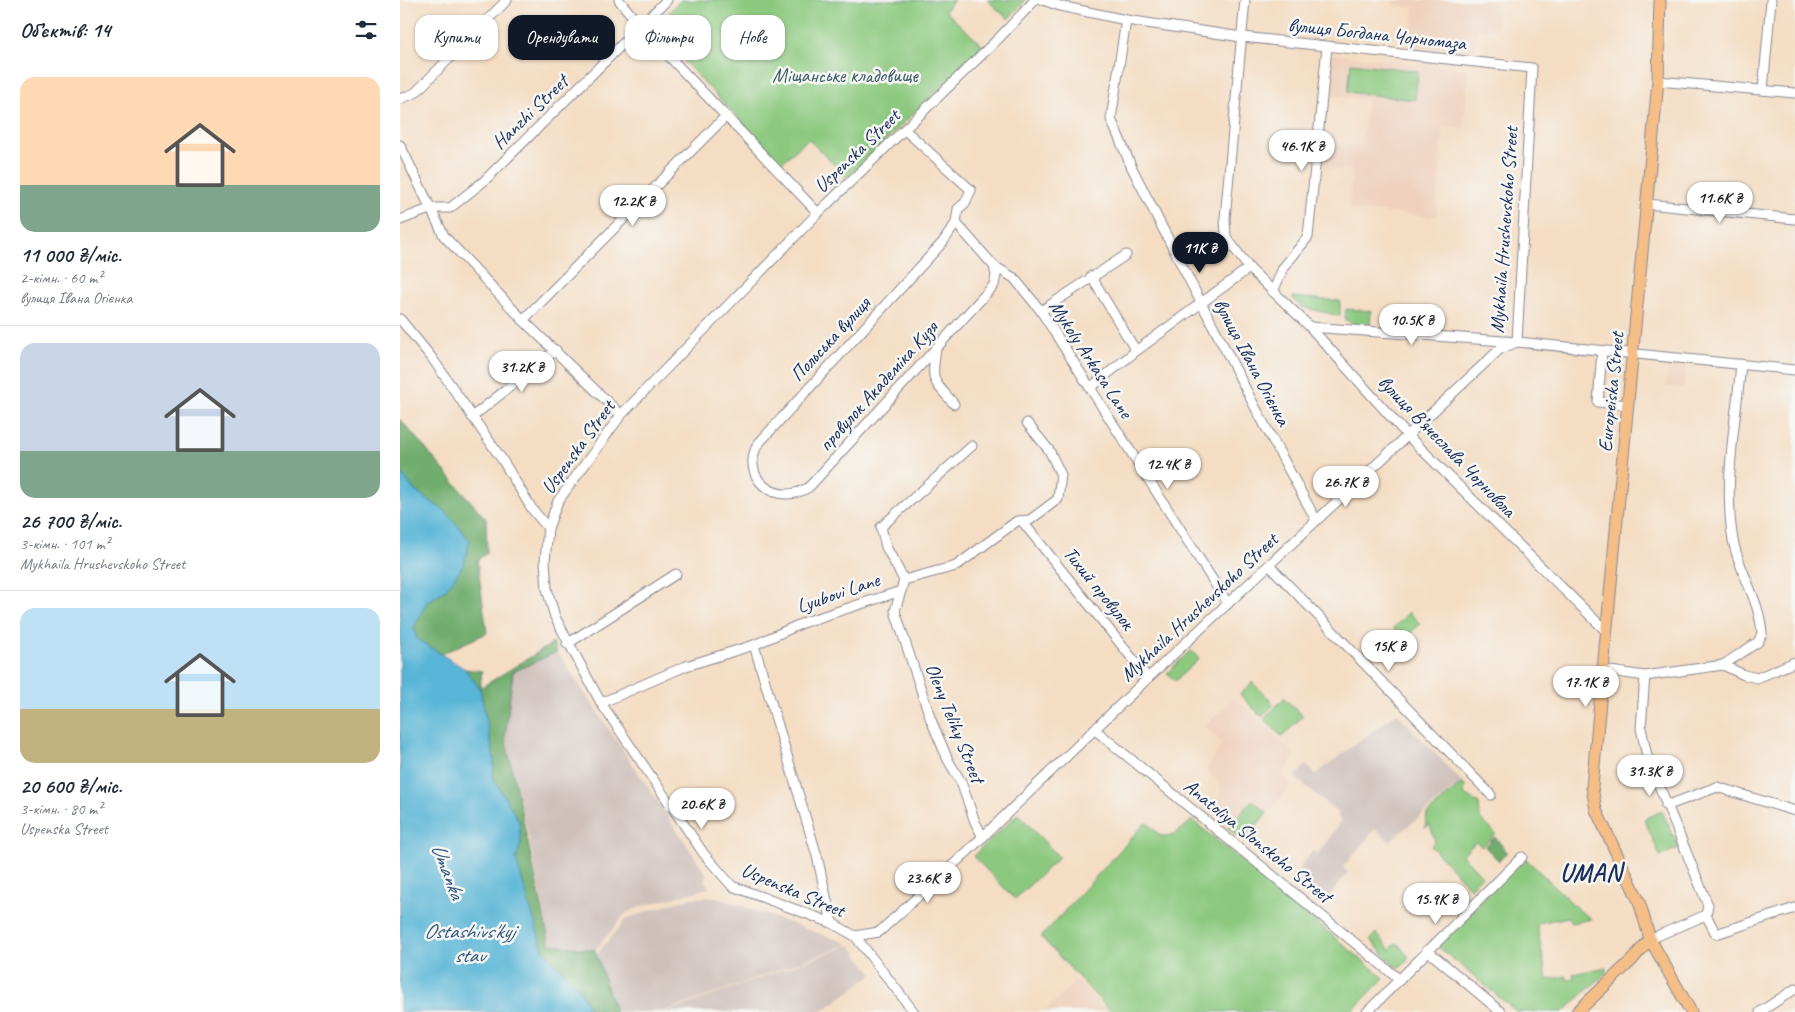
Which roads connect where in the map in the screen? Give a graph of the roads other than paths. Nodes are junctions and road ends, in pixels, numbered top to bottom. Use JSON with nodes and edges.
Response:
{"nodes":[{"id":1,"x":508,"y":0,"type":"edge"},
{"id":2,"x":619,"y":0,"type":"edge"},
{"id":3,"x":667,"y":0,"type":"edge"},
{"id":4,"x":1034,"y":0,"type":"edge"},
{"id":5,"x":1043,"y":0,"type":"edge"},
{"id":6,"x":1245,"y":0,"type":"edge"},
{"id":7,"x":1660,"y":0,"type":"edge"},
{"id":8,"x":1771,"y":0,"type":"edge"},
{"id":9,"x":631,"y":15,"type":"edge"},
{"id":10,"x":653,"y":15,"type":"edge"},
{"id":11,"x":1126,"y":20,"type":"junction"},
{"id":12,"x":1242,"y":38,"type":"junction"},
{"id":13,"x":625,"y":43,"type":"edge"},
{"id":14,"x":1327,"y":47,"type":"junction"},
{"id":15,"x":673,"y":60,"type":"edge"},
{"id":16,"x":1532,"y":68,"type":"joint"},
{"id":17,"x":1658,"y":81,"type":"junction"},
{"id":18,"x":1763,"y":90,"type":"junction"},
{"id":19,"x":1795,"y":93,"type":"edge"},
{"id":20,"x":400,"y":99,"type":"edge"},
{"id":21,"x":726,"y":116,"type":"junction"},
{"id":22,"x":904,"y":130,"type":"junction"},
{"id":23,"x":400,"y":145,"type":"edge"},
{"id":24,"x":1647,"y":204,"type":"junction"},
{"id":25,"x":432,"y":208,"type":"junction"},
{"id":26,"x":450,"y":208,"type":"junction"},
{"id":27,"x":818,"y":213,"type":"junction"},
{"id":28,"x":1795,"y":219,"type":"edge"},
{"id":29,"x":400,"y":220,"type":"edge"},
{"id":30,"x":956,"y":223,"type":"junction"},
{"id":31,"x":440,"y":228,"type":"junction"},
{"id":32,"x":1126,"y":255,"type":"dead end"},
{"id":33,"x":994,"y":266,"type":"junction"},
{"id":34,"x":1249,"y":268,"type":"junction"},
{"id":35,"x":1091,"y":276,"type":"junction"},
{"id":36,"x":1273,"y":292,"type":"junction"},
{"id":37,"x":1201,"y":302,"type":"junction"},
{"id":38,"x":1041,"y":311,"type":"junction"},
{"id":39,"x":400,"y":319,"type":"edge"},
{"id":40,"x":523,"y":320,"type":"junction"},
{"id":41,"x":1310,"y":327,"type":"junction"},
{"id":42,"x":1517,"y":342,"type":"junction"},
{"id":43,"x":936,"y":348,"type":"junction"},
{"id":44,"x":556,"y":350,"type":"junction"},
{"id":45,"x":1136,"y":351,"type":"junction"},
{"id":46,"x":1602,"y":352,"type":"junction"},
{"id":47,"x":1633,"y":355,"type":"junction"},
{"id":48,"x":1741,"y":364,"type":"junction"},
{"id":49,"x":1795,"y":370,"type":"edge"},
{"id":50,"x":1090,"y":388,"type":"junction"},
{"id":51,"x":954,"y":404,"type":"dead end"},
{"id":52,"x":1628,"y":405,"type":"junction"},
{"id":53,"x":621,"y":415,"type":"junction"},
{"id":54,"x":472,"y":417,"type":"junction"},
{"id":55,"x":1027,"y":423,"type":"dead end"},
{"id":56,"x":1408,"y":436,"type":"junction"},
{"id":57,"x":972,"y":446,"type":"dead end"},
{"id":58,"x":763,"y":485,"type":"joint"},
{"id":59,"x":1316,"y":520,"type":"junction"},
{"id":60,"x":1022,"y":521,"type":"junction"},
{"id":61,"x":548,"y":528,"type":"junction"},
{"id":62,"x":1270,"y":566,"type":"junction"},
{"id":63,"x":676,"y":574,"type":"dead end"},
{"id":64,"x":904,"y":580,"type":"junction"},
{"id":65,"x":901,"y":591,"type":"junction"},
{"id":66,"x":1228,"y":604,"type":"junction"},
{"id":67,"x":1606,"y":631,"type":"junction"},
{"id":68,"x":568,"y":644,"type":"junction"},
{"id":69,"x":754,"y":645,"type":"junction"},
{"id":70,"x":1795,"y":662,"type":"edge"},
{"id":71,"x":1723,"y":665,"type":"junction"},
{"id":72,"x":1603,"y":670,"type":"junction"},
{"id":73,"x":1645,"y":676,"type":"junction"},
{"id":74,"x":1148,"y":678,"type":"junction"},
{"id":75,"x":601,"y":703,"type":"junction"},
{"id":76,"x":1094,"y":729,"type":"junction"},
{"id":77,"x":1491,"y":795,"type":"dead end"},
{"id":78,"x":1666,"y":806,"type":"junction"},
{"id":79,"x":1793,"y":811,"type":"edge"},
{"id":80,"x":1795,"y":820,"type":"edge"},
{"id":81,"x":983,"y":837,"type":"junction"},
{"id":82,"x":1522,"y":857,"type":"dead end"},
{"id":83,"x":1795,"y":908,"type":"edge"},
{"id":84,"x":1706,"y":915,"type":"junction"},
{"id":85,"x":832,"y":923,"type":"junction"},
{"id":86,"x":855,"y":936,"type":"junction"},
{"id":87,"x":1650,"y":939,"type":"junction"},
{"id":88,"x":1427,"y":950,"type":"junction"},
{"id":89,"x":1400,"y":980,"type":"junction"},
{"id":90,"x":1795,"y":989,"type":"edge"},
{"id":91,"x":914,"y":1012,"type":"edge"},
{"id":92,"x":1367,"y":1012,"type":"edge"},
{"id":93,"x":1501,"y":1012,"type":"edge"},
{"id":94,"x":1577,"y":1012,"type":"edge"},
{"id":95,"x":1691,"y":1012,"type":"edge"},
{"id":96,"x":1760,"y":1012,"type":"edge"}],
"edges":[{"from":1,"to":20,"type":"street"},
{"from":2,"to":9,"type":"street"},
{"from":3,"to":10,"type":"street","name":"Hanzhi Street"},
{"from":4,"to":22,"type":"street","name":"Uspenska Street"},
{"from":5,"to":11,"type":"street","name":"вулиця Богдана Чорномаза"},
{"from":6,"to":12,"type":"street","name":"вулиця В’ячеслава Чорновола"},
{"from":7,"to":17,"type":"main road","name":"Europeiska Street"},
{"from":8,"to":18,"type":"street"},
{"from":11,"to":12,"type":"street","name":"вулиця Богдана Чорномаза"},
{"from":11,"to":37,"type":"street","name":"вулиця Івана Огієнка"},
{"from":12,"to":14,"type":"street","name":"вулиця Богдана Чорномаза"},
{"from":12,"to":34,"type":"street","name":"вулиця В’ячеслава Чорновола"},
{"from":13,"to":26,"type":"street","name":"Hanzhi Street"},
{"from":14,"to":16,"type":"street","name":"вулиця Богдана Чорномаза"},
{"from":14,"to":36,"type":"street"},
{"from":15,"to":21,"type":"street"},
{"from":16,"to":42,"type":"street","name":"Mykhaila Hrushevskoho Street"},
{"from":17,"to":18,"type":"street"},
{"from":17,"to":24,"type":"main road","name":"Europeiska Street"},
{"from":18,"to":19,"type":"street"},
{"from":21,"to":27,"type":"street"},
{"from":21,"to":40,"type":"street"},
{"from":22,"to":27,"type":"street","name":"Uspenska Street"},
{"from":22,"to":30,"type":"street","name":"Польська вулиця"},
{"from":23,"to":25,"type":"street"},
{"from":24,"to":28,"type":"street"},
{"from":24,"to":47,"type":"main road","name":"Europeiska Street"},
{"from":25,"to":26,"type":"street"},
{"from":25,"to":29,"type":"street"},
{"from":25,"to":31,"type":"street"},
{"from":26,"to":31,"type":"street"},
{"from":27,"to":53,"type":"street","name":"Uspenska Street"},
{"from":30,"to":33,"type":"street","name":"Mykoly Arkasa Lane"},
{"from":30,"to":58,"type":"street","name":"Польська вулиця"},
{"from":31,"to":40,"type":"street"},
{"from":32,"to":35,"type":"street"},
{"from":33,"to":38,"type":"street","name":"Mykoly Arkasa Lane"},
{"from":33,"to":43,"type":"street","name":"провулок Академіка Кузя"},
{"from":34,"to":36,"type":"street","name":"вулиця В’ячеслава Чорновола"},
{"from":34,"to":37,"type":"street"},
{"from":35,"to":38,"type":"street"},
{"from":35,"to":45,"type":"street"},
{"from":36,"to":41,"type":"street","name":"вулиця В’ячеслава Чорновола"},
{"from":37,"to":45,"type":"street"},
{"from":37,"to":59,"type":"street","name":"вулиця Івана Огієнка"},
{"from":38,"to":50,"type":"street","name":"Mykoly Arkasa Lane"},
{"from":39,"to":54,"type":"street"},
{"from":40,"to":44,"type":"street"},
{"from":41,"to":42,"type":"street"},
{"from":41,"to":56,"type":"street","name":"вулиця В’ячеслава Чорновола"},
{"from":42,"to":46,"type":"street"},
{"from":42,"to":56,"type":"street","name":"Mykhaila Hrushevskoho Street"},
{"from":43,"to":51,"type":"street"},
{"from":43,"to":58,"type":"street","name":"провулок Академіка Кузя"},
{"from":44,"to":53,"type":"street"},
{"from":44,"to":54,"type":"street"},
{"from":45,"to":50,"type":"street"},
{"from":46,"to":47,"type":"street"},
{"from":46,"to":52,"type":"street"},
{"from":47,"to":48,"type":"street"},
{"from":47,"to":52,"type":"main road","name":"Europeiska Street"},
{"from":48,"to":49,"type":"street"},
{"from":48,"to":71,"type":"street"},
{"from":50,"to":66,"type":"street","name":"Mykoly Arkasa Lane"},
{"from":52,"to":67,"type":"main road","name":"Europeiska Street"},
{"from":53,"to":61,"type":"street","name":"Uspenska Street"},
{"from":54,"to":61,"type":"street"},
{"from":55,"to":60,"type":"street","name":"Lyubovi Lane"},
{"from":56,"to":59,"type":"street","name":"Mykhaila Hrushevskoho Street"},
{"from":56,"to":67,"type":"street","name":"вулиця В’ячеслава Чорновола"},
{"from":57,"to":64,"type":"street"},
{"from":59,"to":62,"type":"street","name":"Mykhaila Hrushevskoho Street"},
{"from":60,"to":64,"type":"street","name":"Lyubovi Lane"},
{"from":60,"to":74,"type":"street","name":"Тихий провулок"},
{"from":61,"to":68,"type":"street","name":"Uspenska Street"},
{"from":62,"to":66,"type":"street","name":"Mykhaila Hrushevskoho Street"},
{"from":62,"to":77,"type":"street"},
{"from":63,"to":68,"type":"street"},
{"from":64,"to":65,"type":"street","name":"Lyubovi Lane"},
{"from":65,"to":69,"type":"street","name":"Lyubovi Lane"},
{"from":65,"to":81,"type":"street","name":"Oleny Telihy Street"},
{"from":66,"to":74,"type":"street","name":"Mykhaila Hrushevskoho Street"},
{"from":67,"to":72,"type":"main road","name":"Europeiska Street"},
{"from":68,"to":75,"type":"street","name":"Uspenska Street"},
{"from":69,"to":75,"type":"street","name":"Lyubovi Lane"},
{"from":69,"to":85,"type":"street"},
{"from":70,"to":71,"type":"street"},
{"from":71,"to":73,"type":"street"},
{"from":72,"to":73,"type":"street"},
{"from":72,"to":87,"type":"main road","name":"Europeiska Street"},
{"from":73,"to":78,"type":"street"},
{"from":74,"to":76,"type":"street","name":"Mykhaila Hrushevskoho Street"},
{"from":75,"to":85,"type":"street","name":"Uspenska Street"},
{"from":76,"to":81,"type":"street","name":"Mykhaila Hrushevskoho Street"},
{"from":76,"to":89,"type":"street","name":"Anatoliya Slonskoho Street"},
{"from":78,"to":79,"type":"street"},
{"from":78,"to":84,"type":"street"},
{"from":79,"to":80,"type":"street"},
{"from":81,"to":86,"type":"street","name":"Mykhaila Hrushevskoho Street"},
{"from":82,"to":88,"type":"street"},
{"from":83,"to":84,"type":"street"},
{"from":84,"to":87,"type":"street"},
{"from":85,"to":86,"type":"street","name":"Uspenska Street"},
{"from":86,"to":91,"type":"street","name":"Uspenska Street"},
{"from":87,"to":94,"type":"main road"},
{"from":87,"to":95,"type":"main road","name":"Europeiska Street"},
{"from":88,"to":89,"type":"street"},
{"from":88,"to":93,"type":"street"},
{"from":89,"to":92,"type":"street"},
{"from":90,"to":96,"type":"street"}]}
